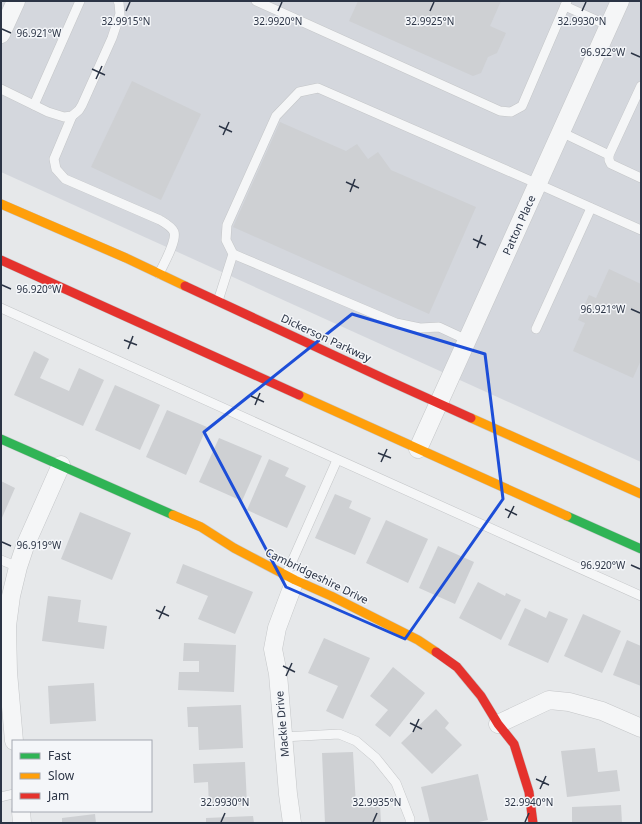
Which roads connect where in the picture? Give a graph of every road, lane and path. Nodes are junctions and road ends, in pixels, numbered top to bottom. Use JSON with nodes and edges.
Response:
{"nodes":[{"id":1,"x":16,"y":1,"type":"edge"},
{"id":2,"x":80,"y":1,"type":"edge"},
{"id":3,"x":118,"y":1,"type":"edge"},
{"id":4,"x":256,"y":1,"type":"edge"},
{"id":5,"x":620,"y":1,"type":"edge"},
{"id":6,"x":566,"y":3,"type":"edge"},
{"id":7,"x":3,"y":23,"type":"edge"},
{"id":8,"x":609,"y":26,"type":"junction"},
{"id":9,"x":641,"y":86,"type":"edge"},
{"id":10,"x":1,"y":89,"type":"edge"},
{"id":11,"x":34,"y":105,"type":"junction"},
{"id":12,"x":72,"y":116,"type":"junction"},
{"id":13,"x":561,"y":132,"type":"junction"},
{"id":14,"x":609,"y":155,"type":"junction"},
{"id":15,"x":641,"y":178,"type":"edge"},
{"id":16,"x":538,"y":184,"type":"junction"},
{"id":17,"x":1,"y":204,"type":"edge"},
{"id":18,"x":591,"y":208,"type":"junction"},
{"id":19,"x":641,"y":230,"type":"edge"},
{"id":20,"x":233,"y":254,"type":"junction"},
{"id":21,"x":1,"y":260,"type":"edge"},
{"id":22,"x":159,"y":274,"type":"junction"},
{"id":23,"x":218,"y":301,"type":"junction"},
{"id":24,"x":1,"y":308,"type":"edge"},
{"id":25,"x":536,"y":329,"type":"dead end"},
{"id":26,"x":467,"y":340,"type":"junction"},
{"id":27,"x":438,"y":403,"type":"junction"},
{"id":28,"x":1,"y":439,"type":"edge"},
{"id":29,"x":418,"y":449,"type":"junction"},
{"id":30,"x":337,"y":460,"type":"junction"},
{"id":31,"x":61,"y":465,"type":"junction"},
{"id":32,"x":641,"y":494,"type":"edge"},
{"id":33,"x":641,"y":549,"type":"edge"},
{"id":34,"x":1,"y":560,"type":"edge"},
{"id":35,"x":18,"y":567,"type":"junction"},
{"id":36,"x":291,"y":577,"type":"junction"},
{"id":37,"x":641,"y":596,"type":"edge"},
{"id":38,"x":4,"y":673,"type":"edge"},
{"id":39,"x":498,"y":724,"type":"junction"},
{"id":40,"x":641,"y":728,"type":"edge"},
{"id":41,"x":283,"y":737,"type":"junction"},
{"id":42,"x":14,"y":740,"type":"edge"},
{"id":43,"x":12,"y":794,"type":"edge"},
{"id":44,"x":1,"y":797,"type":"edge"},
{"id":45,"x":21,"y":812,"type":"edge"},
{"id":46,"x":22,"y":823,"type":"edge"},
{"id":47,"x":292,"y":823,"type":"edge"},
{"id":48,"x":410,"y":823,"type":"edge"},
{"id":49,"x":533,"y":823,"type":"edge"}],
"edges":[{"from":1,"to":7,"type":"street"},
{"from":2,"to":11,"type":"lane"},
{"from":3,"to":12,"type":"lane"},
{"from":4,"to":6,"type":"lane"},
{"from":5,"to":8,"type":"street","name":"Patton Place"},
{"from":6,"to":8,"type":"lane"},
{"from":8,"to":13,"type":"street","name":"Patton Place"},
{"from":9,"to":14,"type":"lane"},
{"from":10,"to":11,"type":"lane"},
{"from":11,"to":12,"type":"lane"},
{"from":12,"to":22,"type":"lane"},
{"from":13,"to":14,"type":"lane"},
{"from":13,"to":16,"type":"street","name":"Patton Place"},
{"from":14,"to":15,"type":"lane"},
{"from":16,"to":18,"type":"lane"},
{"from":16,"to":20,"type":"lane"},
{"from":16,"to":26,"type":"street","name":"Patton Place"},
{"from":17,"to":22,"type":"main road","name":"Dickerson Parkway"},
{"from":18,"to":19,"type":"lane"},
{"from":18,"to":25,"type":"lane"},
{"from":20,"to":23,"type":"lane"},
{"from":20,"to":26,"type":"lane"},
{"from":21,"to":29,"type":"main road"},
{"from":22,"to":23,"type":"main road","name":"Dickerson Parkway"},
{"from":23,"to":27,"type":"main road","name":"Dickerson Parkway"},
{"from":24,"to":30,"type":"lane"},
{"from":26,"to":27,"type":"street","name":"Patton Place"},
{"from":27,"to":29,"type":"street","name":"Patton Place"},
{"from":27,"to":32,"type":"main road","name":"Dickerson Parkway"},
{"from":28,"to":31,"type":"main road","name":"Cambridgeshire Drive"},
{"from":29,"to":33,"type":"main road"},
{"from":30,"to":36,"type":"lane"},
{"from":30,"to":37,"type":"lane"},
{"from":31,"to":35,"type":"street"},
{"from":31,"to":36,"type":"main road","name":"Cambridgeshire Drive"},
{"from":34,"to":35,"type":"lane"},
{"from":35,"to":38,"type":"street"},
{"from":36,"to":39,"type":"main road","name":"Cambridgeshire Drive"},
{"from":36,"to":41,"type":"street","name":"Mackie Drive"},
{"from":38,"to":42,"type":"street"},
{"from":39,"to":40,"type":"street"},
{"from":39,"to":49,"type":"main road","name":"Cambridgeshire Drive"},
{"from":41,"to":47,"type":"street","name":"Mackie Drive"},
{"from":41,"to":48,"type":"lane"},
{"from":43,"to":44,"type":"lane"},
{"from":45,"to":46,"type":"street"}]}
